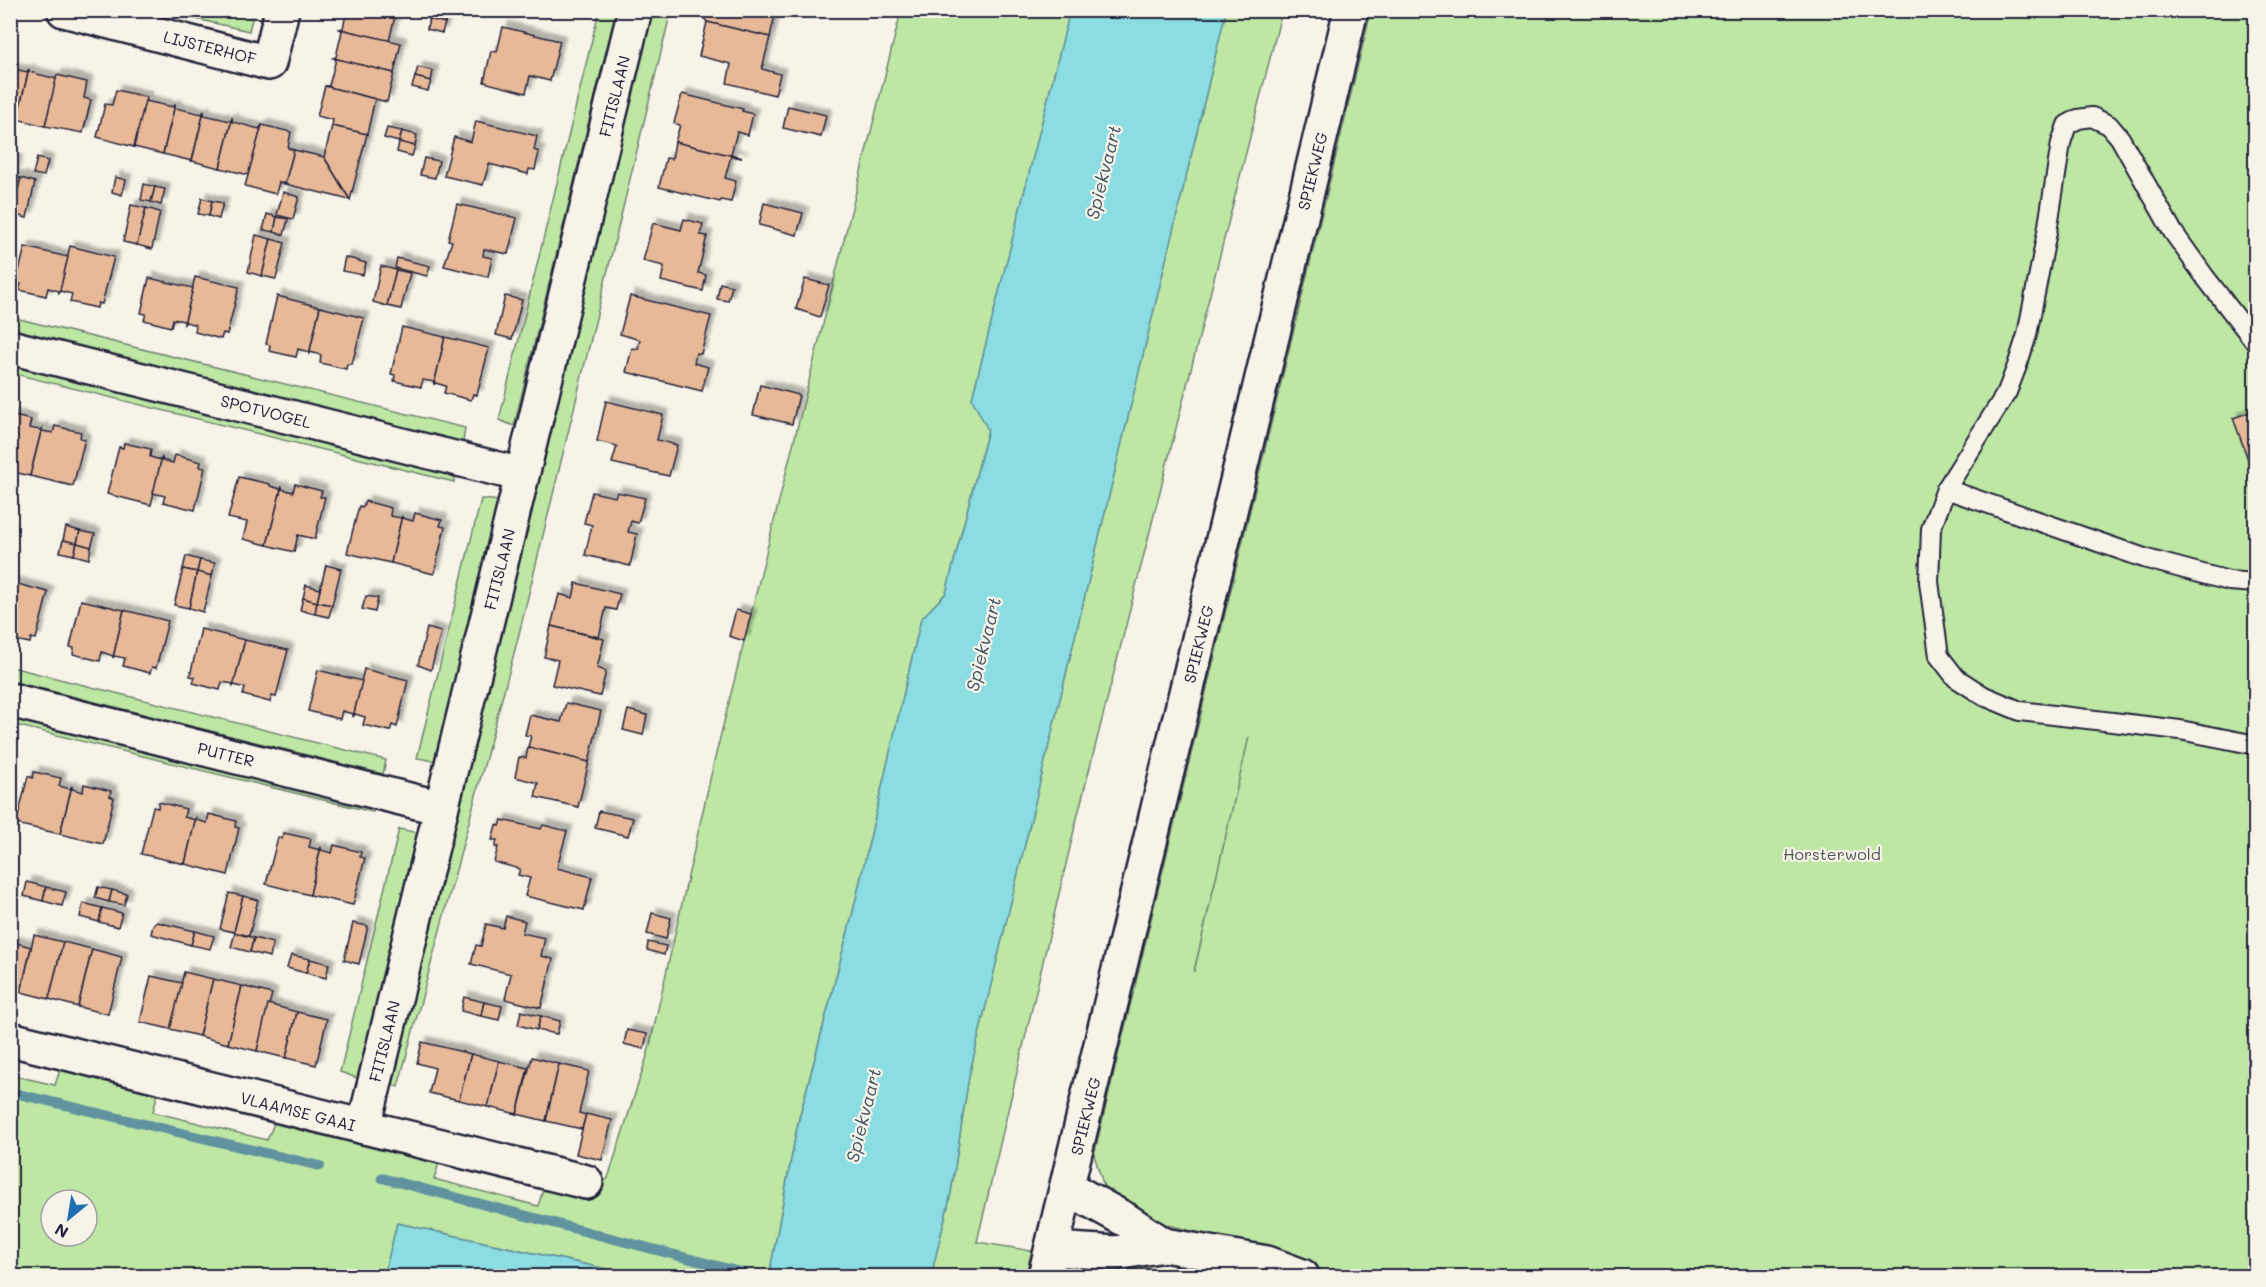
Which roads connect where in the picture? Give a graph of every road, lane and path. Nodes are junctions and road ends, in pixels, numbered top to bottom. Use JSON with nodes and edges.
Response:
{"nodes":[{"id":1,"x":64,"y":10,"type":"edge"},
{"id":2,"x":282,"y":10,"type":"edge"},
{"id":3,"x":635,"y":10,"type":"edge"},
{"id":4,"x":1351,"y":10,"type":"edge"},
{"id":5,"x":2254,"y":337,"type":"edge"},
{"id":6,"x":10,"y":347,"type":"edge"},
{"id":7,"x":522,"y":475,"type":"junction"},
{"id":8,"x":1946,"y":489,"type":"junction"},
{"id":9,"x":2256,"y":583,"type":"edge"},
{"id":10,"x":10,"y":700,"type":"edge"},
{"id":11,"x":2256,"y":745,"type":"edge"},
{"id":12,"x":441,"y":808,"type":"junction"},
{"id":13,"x":10,"y":1039,"type":"edge"},
{"id":14,"x":363,"y":1127,"type":"junction"},
{"id":15,"x":586,"y":1182,"type":"dead end"},
{"id":16,"x":1068,"y":1188,"type":"junction"},
{"id":17,"x":1164,"y":1245,"type":"junction"},
{"id":18,"x":1049,"y":1263,"type":"edge"},
{"id":19,"x":1302,"y":1276,"type":"edge"}],
"edges":[{"from":1,"to":2,"type":"street","name":"LIJSTERHOF"},
{"from":3,"to":7,"type":"street","name":"FITISLAAN"},
{"from":4,"to":16,"type":"street","name":"SPIEKWEG"},
{"from":5,"to":8,"type":"lane"},
{"from":6,"to":7,"type":"street","name":"SPOTVOGEL"},
{"from":7,"to":12,"type":"street","name":"FITISLAAN"},
{"from":8,"to":9,"type":"lane"},
{"from":8,"to":11,"type":"lane"},
{"from":10,"to":12,"type":"street","name":"PUTTER"},
{"from":12,"to":14,"type":"street","name":"FITISLAAN"},
{"from":13,"to":14,"type":"street","name":"VLAAMSE GAAI"},
{"from":14,"to":15,"type":"street","name":"VLAAMSE GAAI"},
{"from":16,"to":17,"type":"street"},
{"from":16,"to":18,"type":"street","name":"SPIEKWEG"},
{"from":17,"to":18,"type":"street"},
{"from":17,"to":19,"type":"street"}]}
